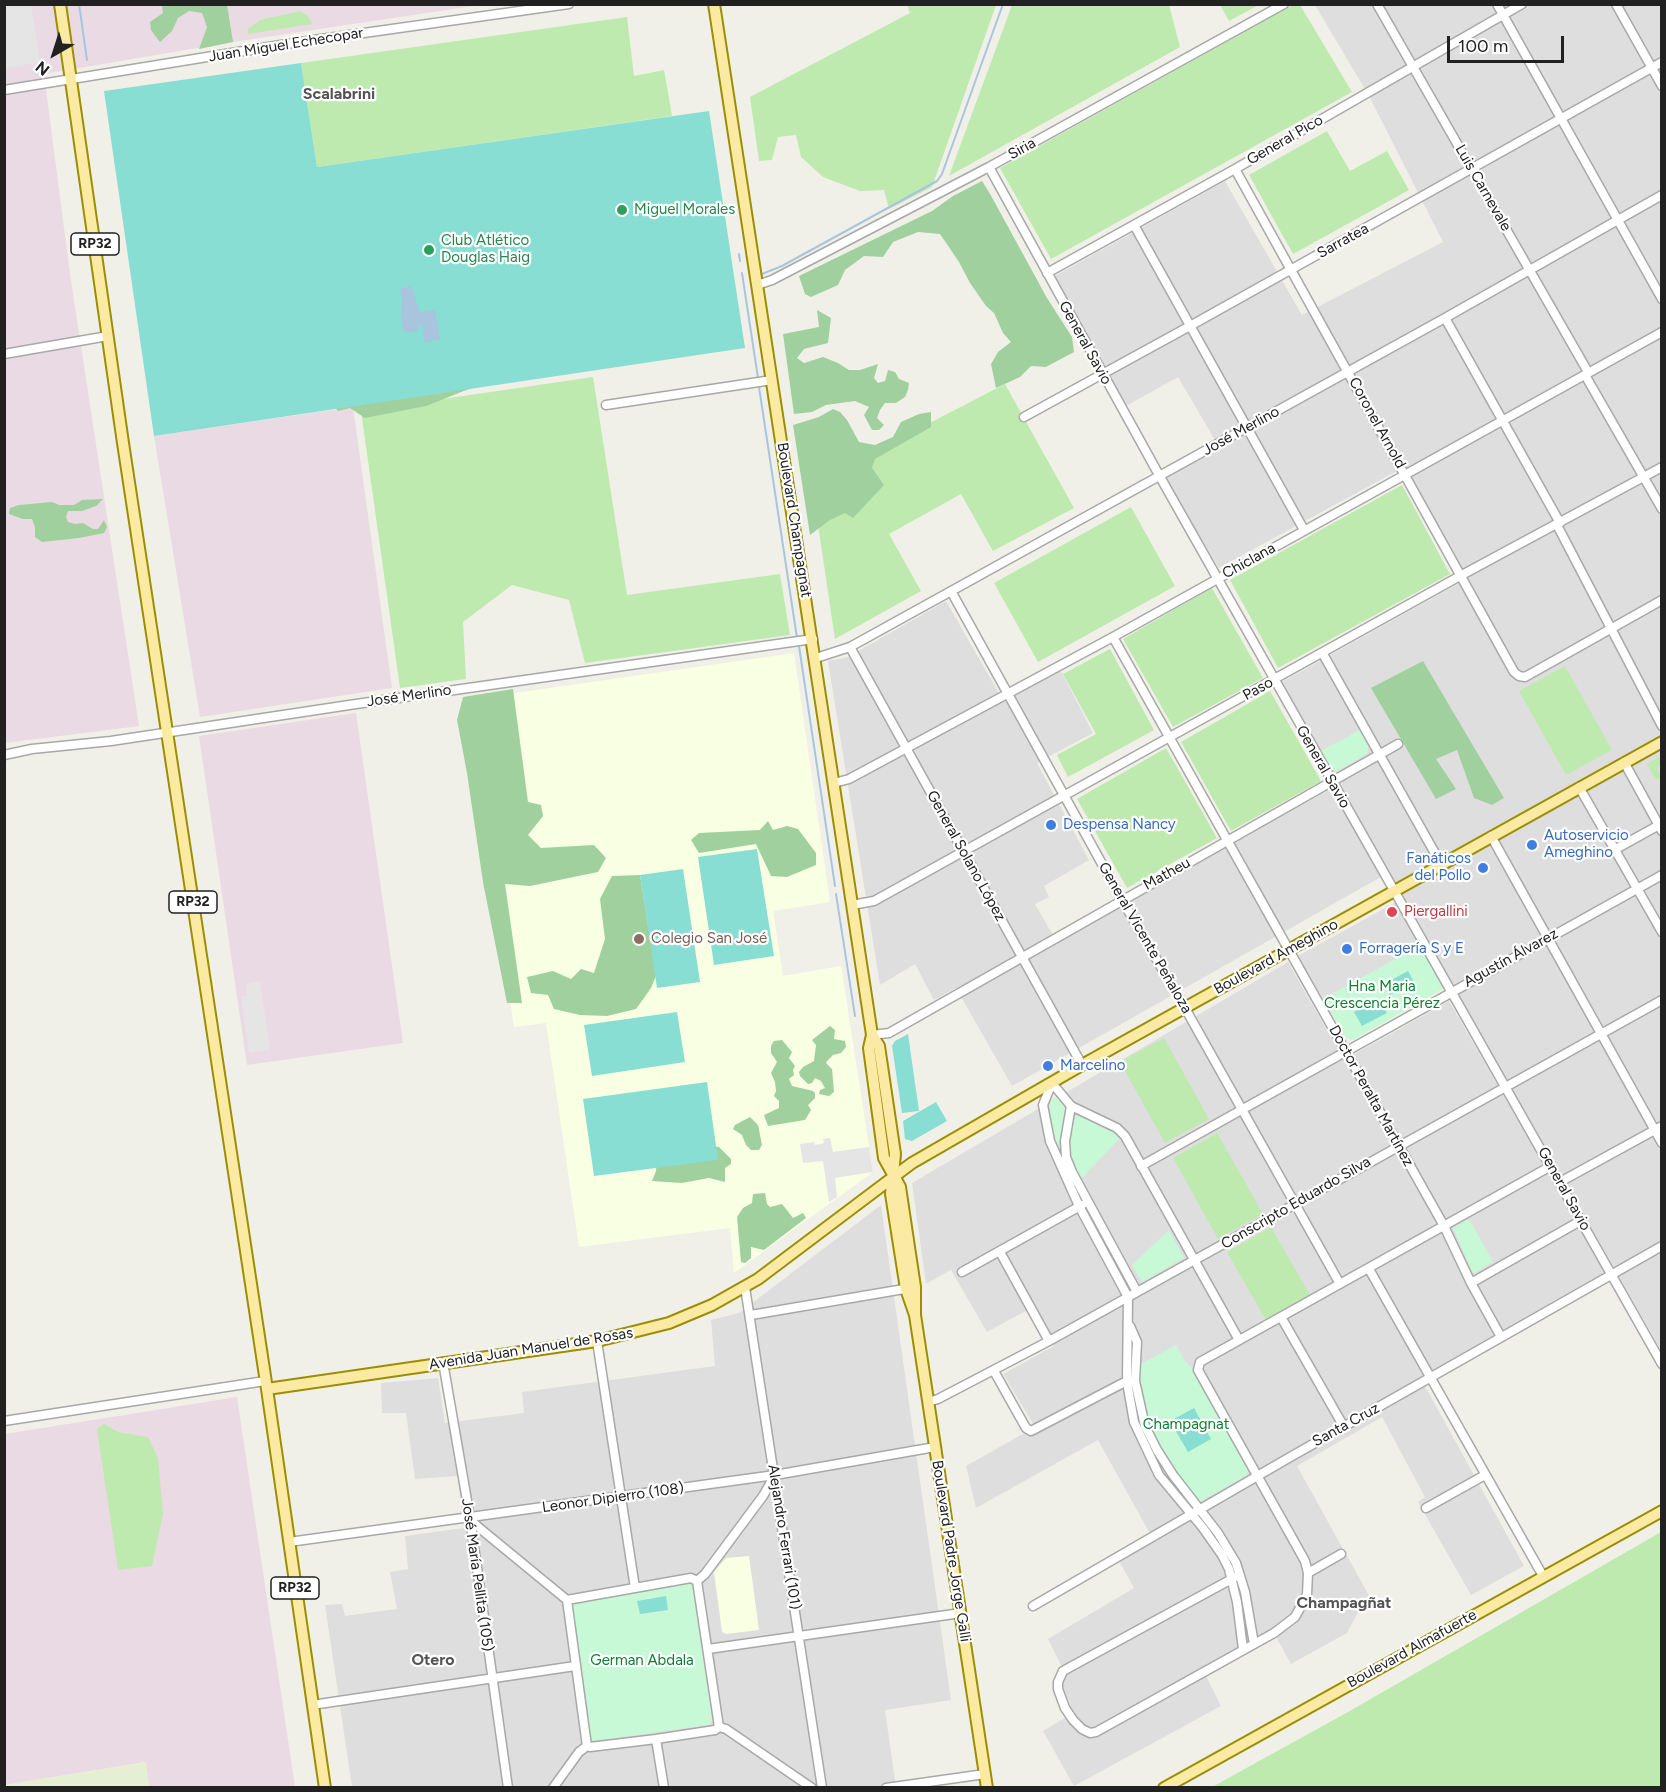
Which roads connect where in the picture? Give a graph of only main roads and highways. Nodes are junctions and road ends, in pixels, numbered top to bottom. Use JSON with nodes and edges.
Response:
{"nodes":[{"id":1,"x":60,"y":4,"type":"edge"},
{"id":2,"x":714,"y":4,"type":"edge"},
{"id":3,"x":1662,"y":742,"type":"edge"},
{"id":4,"x":893,"y":1176,"type":"junction"},
{"id":5,"x":266,"y":1385,"type":"junction"},
{"id":6,"x":1662,"y":1511,"type":"edge"},
{"id":7,"x":1181,"y":1783,"type":"edge"},
{"id":8,"x":325,"y":1788,"type":"edge"},
{"id":9,"x":987,"y":1788,"type":"edge"},
{"id":10,"x":1164,"y":1788,"type":"edge"}],
"edges":[{"from":1,"to":5,"type":"main road","number":"RP32"},
{"from":2,"to":4,"type":"main road","name":"Boulevard Champagnat"},
{"from":3,"to":4,"type":"main road","name":"Boulevard Ameghino"},
{"from":4,"to":5,"type":"main road","name":"Avenida Juan Manuel de Rosas"},
{"from":4,"to":9,"type":"main road","name":"Boulevard Padre Jorge Galli"},
{"from":5,"to":8,"type":"main road","number":"RP32"},
{"from":6,"to":7,"type":"main road","name":"Boulevard Almafuerte"},
{"from":7,"to":10,"type":"main road","name":"Boulevard Almafuerte"}]}
